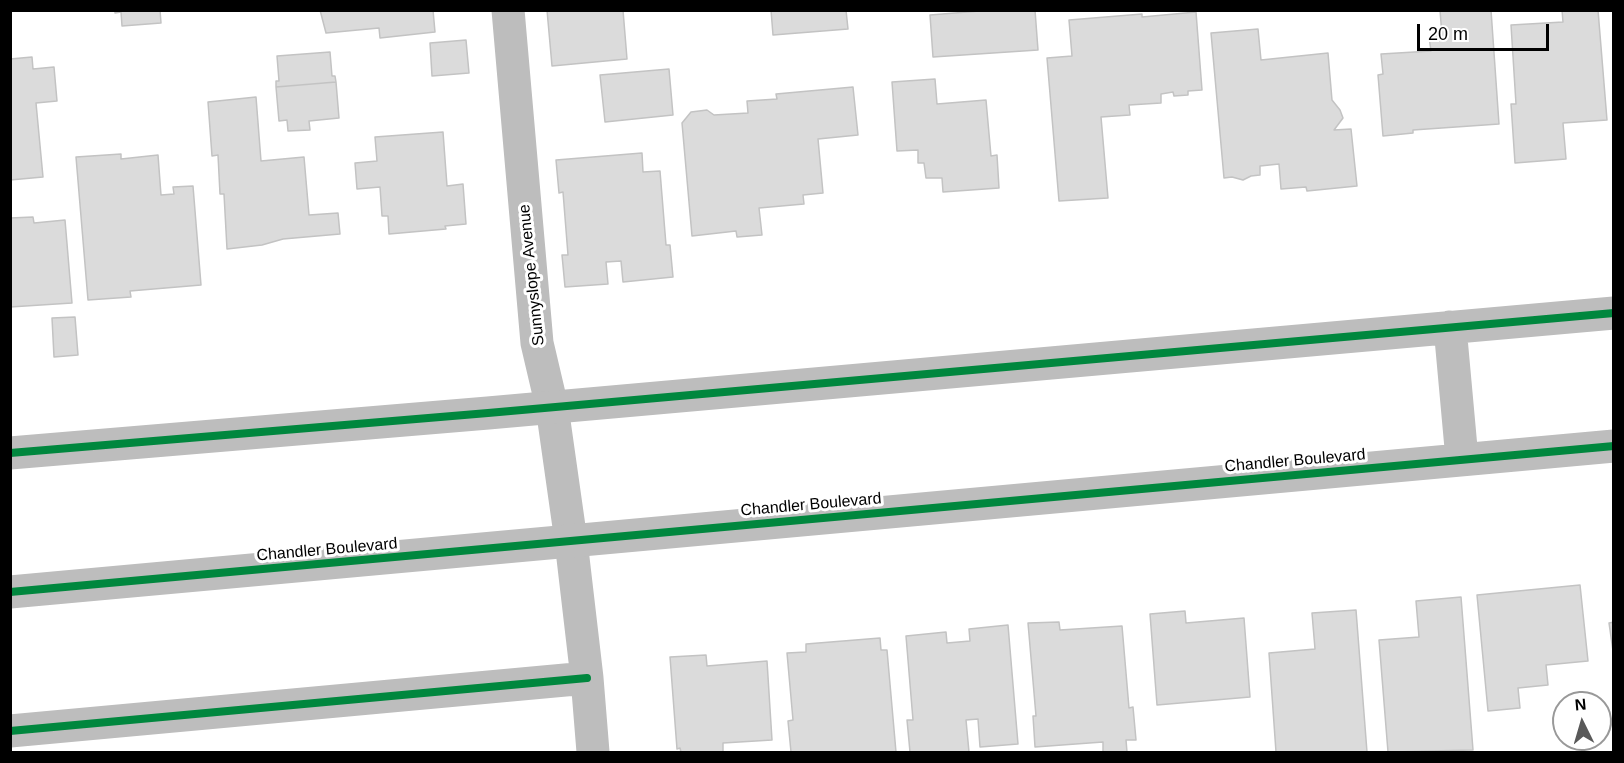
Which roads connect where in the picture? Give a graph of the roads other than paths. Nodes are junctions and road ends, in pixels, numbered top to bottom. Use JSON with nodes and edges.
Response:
{"nodes":[{"id":1,"x":508,"y":10,"type":"edge"},
{"id":2,"x":1614,"y":313,"type":"edge"},
{"id":3,"x":1450,"y":327,"type":"junction"},
{"id":4,"x":552,"y":407,"type":"junction"},
{"id":5,"x":1614,"y":446,"type":"edge"},
{"id":6,"x":10,"y":453,"type":"edge"},
{"id":7,"x":1462,"y":459,"type":"junction"},
{"id":8,"x":571,"y":541,"type":"junction"},
{"id":9,"x":10,"y":592,"type":"edge"},
{"id":10,"x":587,"y":678,"type":"junction"},
{"id":11,"x":10,"y":731,"type":"edge"},
{"id":12,"x":593,"y":753,"type":"edge"}],
"edges":[{"from":1,"to":4,"type":"street","name":"Sunnyslope Avenue"},
{"from":2,"to":3,"type":"street"},
{"from":3,"to":4,"type":"street"},
{"from":3,"to":7,"type":"street"},
{"from":4,"to":6,"type":"street"},
{"from":4,"to":8,"type":"street","name":"Sunnyslope Avenue"},
{"from":5,"to":7,"type":"street","name":"Chandler Boulevard"},
{"from":7,"to":8,"type":"street","name":"Chandler Boulevard"},
{"from":8,"to":9,"type":"street","name":"Chandler Boulevard"},
{"from":8,"to":10,"type":"street","name":"Sunnyslope Avenue"},
{"from":10,"to":11,"type":"street"},
{"from":10,"to":12,"type":"street","name":"Sunnyslope Avenue"}]}
